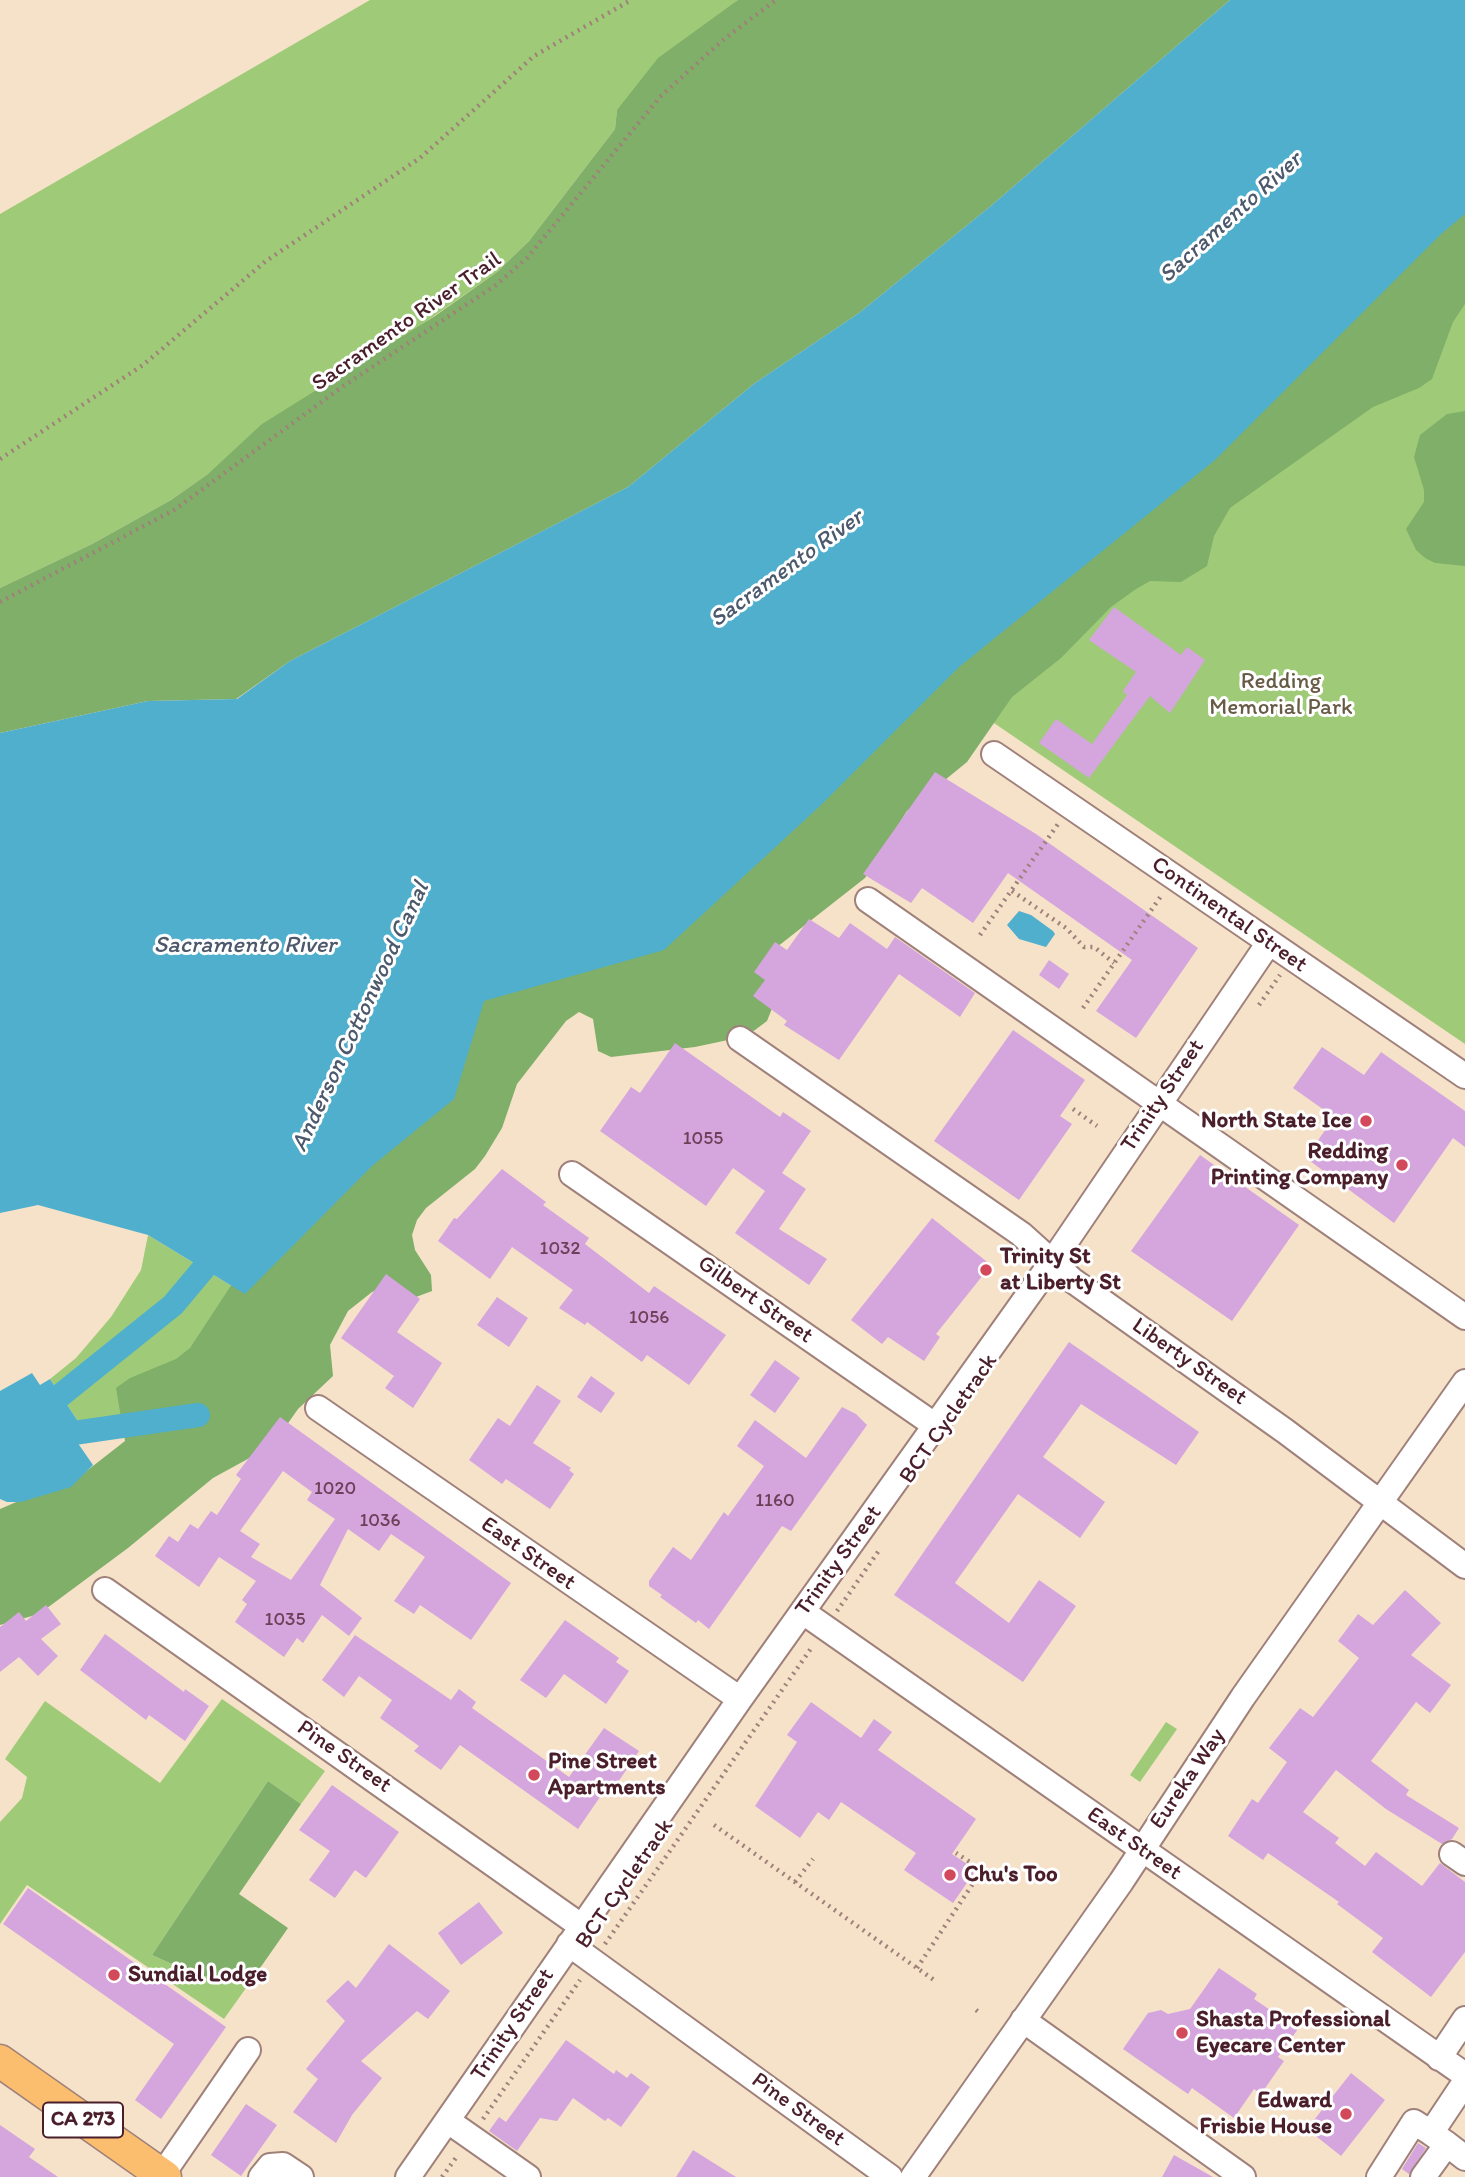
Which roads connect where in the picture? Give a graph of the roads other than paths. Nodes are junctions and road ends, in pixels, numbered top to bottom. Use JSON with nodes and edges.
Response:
{"nodes":[{"id":1,"x":994,"y":754,"type":"dead end"},
{"id":2,"x":868,"y":900,"type":"dead end"},
{"id":3,"x":1268,"y":944,"type":"junction"},
{"id":4,"x":740,"y":1039,"type":"dead end"},
{"id":5,"x":1465,"y":1076,"type":"edge"},
{"id":6,"x":1158,"y":1103,"type":"junction"},
{"id":7,"x":572,"y":1174,"type":"dead end"},
{"id":8,"x":1052,"y":1262,"type":"junction"},
{"id":9,"x":1465,"y":1317,"type":"edge"},
{"id":10,"x":1465,"y":1382,"type":"edge"},
{"id":11,"x":318,"y":1408,"type":"dead end"},
{"id":12,"x":936,"y":1426,"type":"junction"},
{"id":13,"x":1379,"y":1502,"type":"junction"},
{"id":14,"x":1465,"y":1566,"type":"edge"},
{"id":15,"x":105,"y":1590,"type":"dead end"},
{"id":16,"x":803,"y":1612,"type":"junction"},
{"id":17,"x":740,"y":1699,"type":"junction"},
{"id":18,"x":1141,"y":1850,"type":"junction"},
{"id":19,"x":575,"y":1935,"type":"junction"},
{"id":20,"x":1023,"y":2020,"type":"junction"},
{"id":21,"x":1465,"y":2020,"type":"edge"},
{"id":22,"x":248,"y":2050,"type":"dead end"},
{"id":23,"x":1439,"y":2058,"type":"junction"},
{"id":24,"x":0,"y":2061,"type":"edge"},
{"id":25,"x":1465,"y":2075,"type":"edge"},
{"id":26,"x":1465,"y":2082,"type":"edge"},
{"id":27,"x":448,"y":2121,"type":"junction"},
{"id":28,"x":1447,"y":2145,"type":"edge"},
{"id":29,"x":163,"y":2176,"type":"edge"},
{"id":30,"x":261,"y":2177,"type":"edge"},
{"id":31,"x":301,"y":2177,"type":"edge"},
{"id":32,"x":408,"y":2177,"type":"edge"},
{"id":33,"x":528,"y":2177,"type":"edge"},
{"id":34,"x":890,"y":2177,"type":"edge"},
{"id":35,"x":913,"y":2177,"type":"edge"},
{"id":36,"x":1243,"y":2177,"type":"edge"},
{"id":37,"x":1380,"y":2177,"type":"edge"},
{"id":38,"x":1423,"y":2177,"type":"edge"}],
"edges":[{"from":1,"to":3,"type":"street","name":"Continental Street"},
{"from":2,"to":6,"type":"street"},
{"from":3,"to":5,"type":"street","name":"Continental Street"},
{"from":3,"to":6,"type":"street","name":"Trinity Street"},
{"from":4,"to":8,"type":"street","name":"Liberty Street"},
{"from":6,"to":8,"type":"street","name":"Trinity Street"},
{"from":6,"to":9,"type":"street"},
{"from":7,"to":12,"type":"street","name":"Gilbert Street"},
{"from":8,"to":12,"type":"street","name":"Trinity Street"},
{"from":8,"to":13,"type":"street","name":"Liberty Street"},
{"from":10,"to":13,"type":"street","name":"Eureka Way"},
{"from":11,"to":17,"type":"street","name":"East Street"},
{"from":12,"to":16,"type":"street","name":"Trinity Street"},
{"from":13,"to":14,"type":"street","name":"Liberty Street"},
{"from":13,"to":18,"type":"street","name":"Eureka Way"},
{"from":15,"to":19,"type":"street","name":"Pine Street"},
{"from":16,"to":17,"type":"street","name":"Trinity Street"},
{"from":16,"to":18,"type":"street","name":"East Street"},
{"from":17,"to":19,"type":"street","name":"Trinity Street"},
{"from":18,"to":20,"type":"street","name":"Eureka Way"},
{"from":18,"to":23,"type":"street","name":"East Street"},
{"from":19,"to":27,"type":"street","name":"Trinity Street"},
{"from":19,"to":34,"type":"street","name":"Pine Street"},
{"from":20,"to":35,"type":"street","name":"Eureka Way"},
{"from":20,"to":36,"type":"street"},
{"from":21,"to":23,"type":"street"},
{"from":22,"to":29,"type":"street"},
{"from":23,"to":25,"type":"street","name":"East Street"},
{"from":24,"to":29,"type":"main road","number":"CA 273"},
{"from":26,"to":28,"type":"street"},
{"from":27,"to":32,"type":"street","name":"Trinity Street"},
{"from":27,"to":33,"type":"street"},
{"from":28,"to":37,"type":"street"},
{"from":28,"to":38,"type":"street"},
{"from":30,"to":31,"type":"street"}]}
